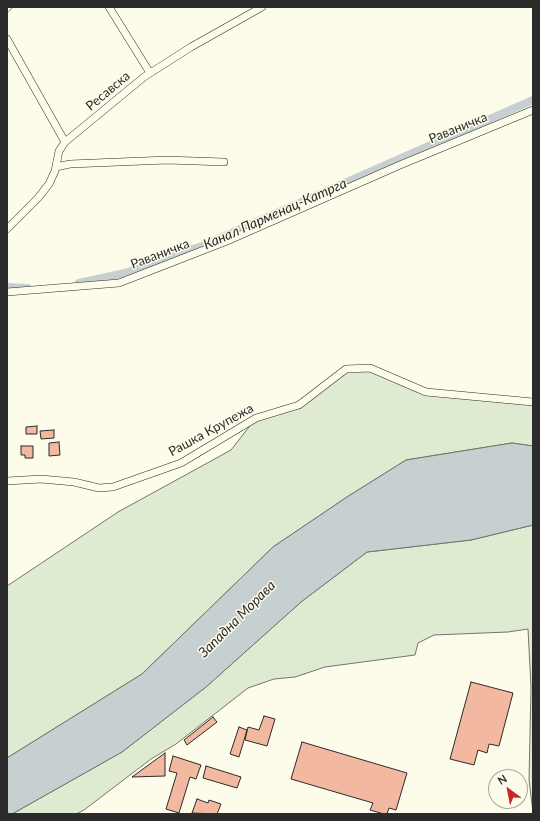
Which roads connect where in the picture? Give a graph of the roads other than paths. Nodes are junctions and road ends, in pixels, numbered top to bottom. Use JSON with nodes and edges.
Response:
{"nodes":[{"id":1,"x":109,"y":7,"type":"edge"},
{"id":2,"x":262,"y":7,"type":"edge"},
{"id":3,"x":7,"y":39,"type":"edge"},
{"id":4,"x":150,"y":73,"type":"junction"},
{"id":5,"x":533,"y":110,"type":"edge"},
{"id":6,"x":66,"y":142,"type":"junction"},
{"id":7,"x":224,"y":162,"type":"dead end"},
{"id":8,"x":56,"y":167,"type":"junction"},
{"id":9,"x":7,"y":229,"type":"edge"},
{"id":10,"x":7,"y":292,"type":"edge"},
{"id":11,"x":533,"y":402,"type":"edge"},
{"id":12,"x":7,"y":481,"type":"edge"}],
"edges":[{"from":1,"to":4,"type":"street"},
{"from":2,"to":4,"type":"street","name":"Ресавска"},
{"from":3,"to":6,"type":"street"},
{"from":4,"to":6,"type":"street","name":"Ресавска"},
{"from":5,"to":10,"type":"street","name":"Раваничка"},
{"from":6,"to":8,"type":"street","name":"Ресавска"},
{"from":7,"to":8,"type":"street"},
{"from":8,"to":9,"type":"street","name":"Ресавска"},
{"from":11,"to":12,"type":"street","name":"Рашка Крупежа"}]}
